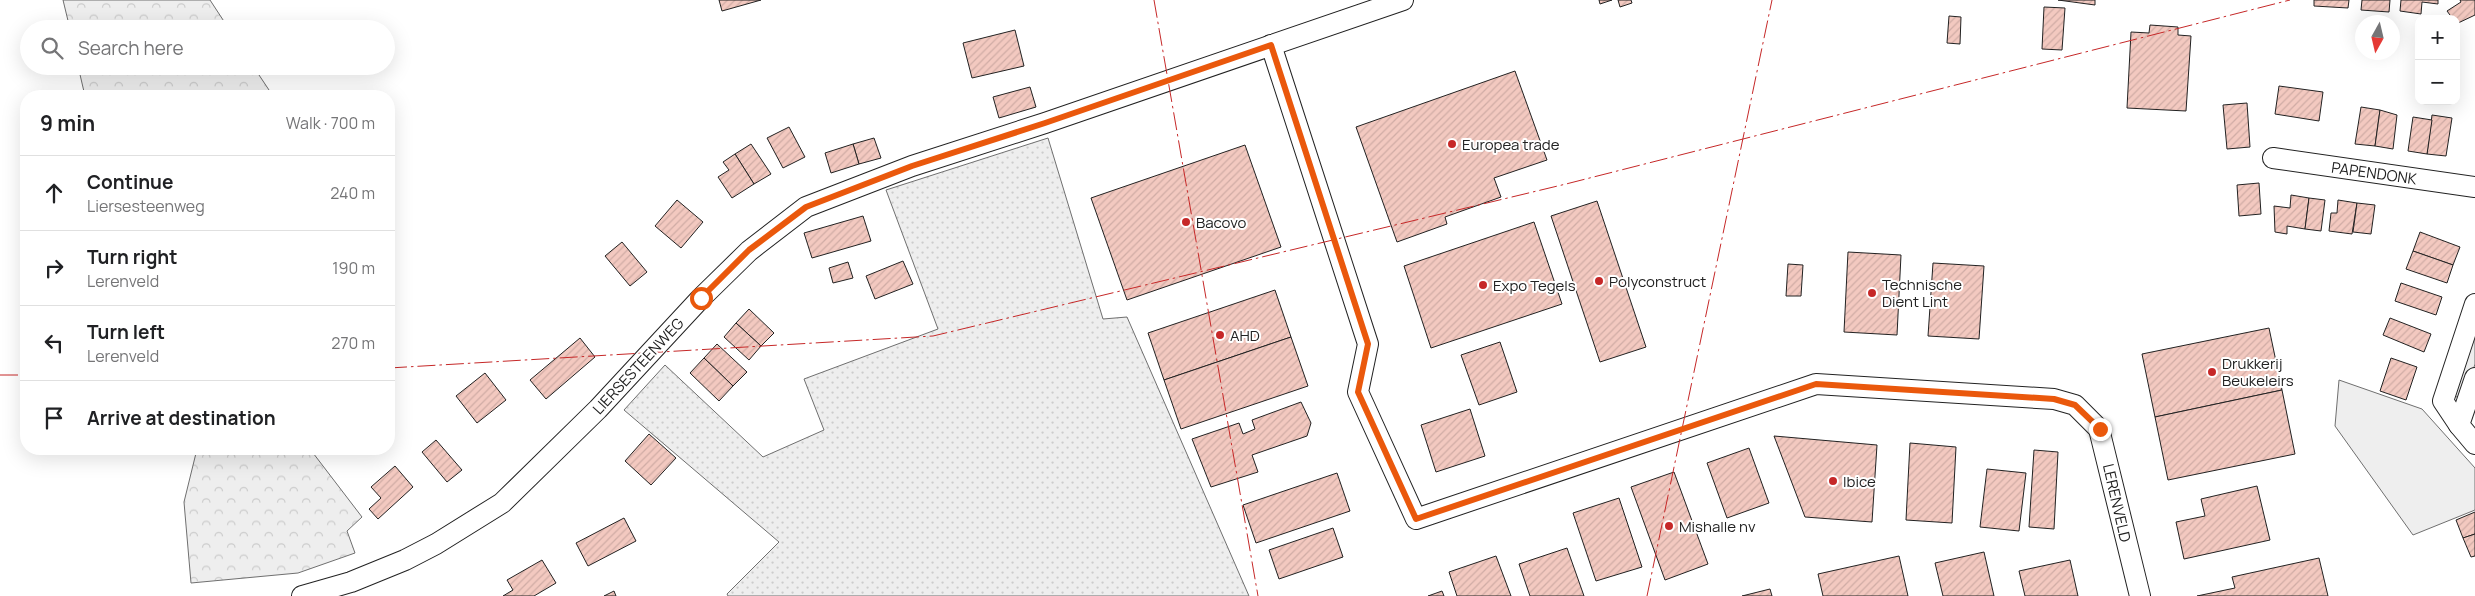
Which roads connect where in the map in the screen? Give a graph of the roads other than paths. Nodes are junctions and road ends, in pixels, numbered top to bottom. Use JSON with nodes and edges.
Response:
{"nodes":[{"id":1,"x":1403,"y":0,"type":"edge"},
{"id":2,"x":1271,"y":45,"type":"junction"},
{"id":3,"x":2273,"y":158,"type":"dead end"},
{"id":4,"x":2475,"y":187,"type":"edge"},
{"id":5,"x":2475,"y":304,"type":"edge"},
{"id":6,"x":2475,"y":378,"type":"edge"},
{"id":7,"x":2459,"y":425,"type":"junction"},
{"id":8,"x":2475,"y":444,"type":"edge"},
{"id":9,"x":302,"y":596,"type":"edge"},
{"id":10,"x":2140,"y":596,"type":"edge"}],
"edges":[{"from":1,"to":2,"type":"street","name":"LIERSESTEENWEG"},
{"from":2,"to":9,"type":"street","name":"LIERSESTEENWEG"},
{"from":2,"to":10,"type":"street","name":"LERENVELD"},
{"from":3,"to":4,"type":"street","name":"PAPENDONK"},
{"from":5,"to":7,"type":"street"},
{"from":6,"to":7,"type":"street"},
{"from":7,"to":8,"type":"street"}]}
